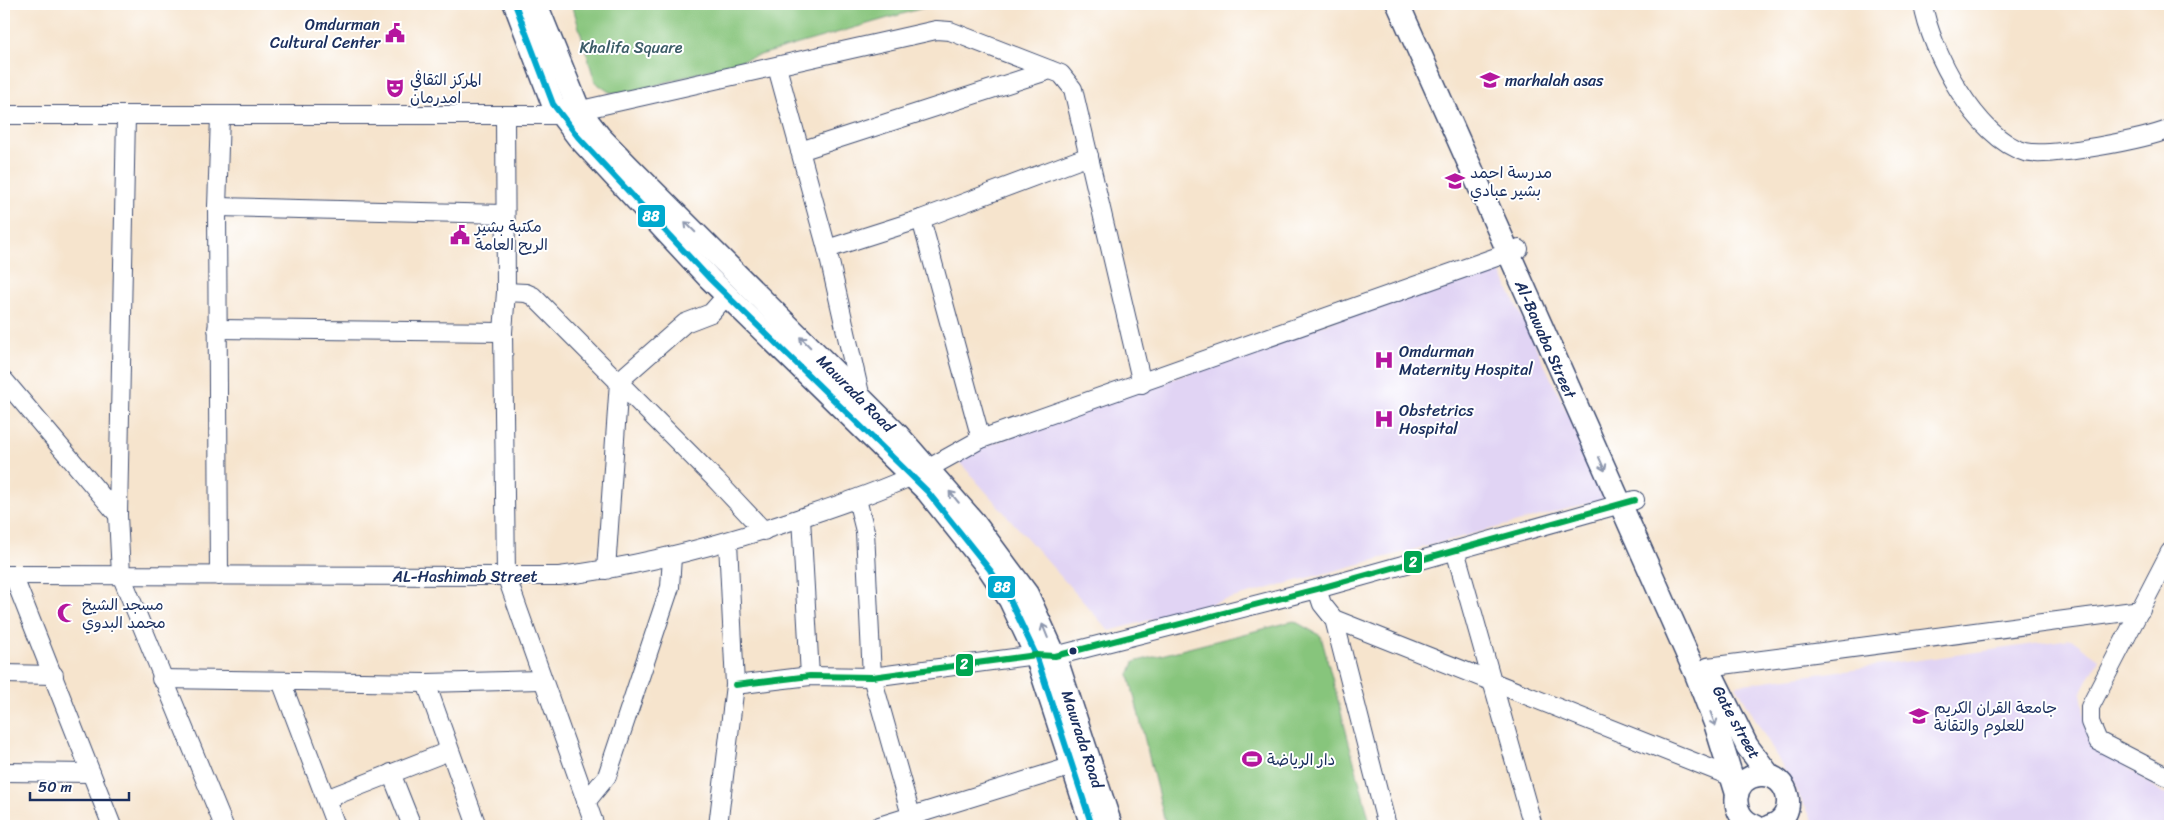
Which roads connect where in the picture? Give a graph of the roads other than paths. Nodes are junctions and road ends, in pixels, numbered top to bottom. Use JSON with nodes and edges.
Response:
{"nodes":[{"id":1,"x":515,"y":4,"type":"edge"},
{"id":2,"x":536,"y":4,"type":"edge"},
{"id":3,"x":1398,"y":4,"type":"edge"},
{"id":4,"x":1412,"y":4,"type":"edge"},
{"id":5,"x":1923,"y":4,"type":"edge"},
{"id":6,"x":777,"y":67,"type":"junction"},
{"id":7,"x":1050,"y":70,"type":"junction"},
{"id":8,"x":569,"y":112,"type":"junction"},
{"id":9,"x":4,"y":115,"type":"edge"},
{"id":10,"x":505,"y":115,"type":"junction"},
{"id":11,"x":126,"y":116,"type":"junction"},
{"id":12,"x":220,"y":116,"type":"junction"},
{"id":13,"x":2170,"y":129,"type":"edge"},
{"id":14,"x":800,"y":151,"type":"junction"},
{"id":15,"x":1089,"y":156,"type":"junction"},
{"id":16,"x":217,"y":207,"type":"junction"},
{"id":17,"x":504,"y":214,"type":"junction"},
{"id":18,"x":921,"y":219,"type":"junction"},
{"id":19,"x":826,"y":249,"type":"junction"},
{"id":20,"x":1514,"y":251,"type":"junction"},
{"id":21,"x":723,"y":260,"type":"junction"},
{"id":22,"x":709,"y":278,"type":"junction"},
{"id":23,"x":506,"y":292,"type":"junction"},
{"id":24,"x":727,"y":295,"type":"junction"},
{"id":25,"x":217,"y":329,"type":"junction"},
{"id":26,"x":503,"y":332,"type":"junction"},
{"id":27,"x":4,"y":380,"type":"edge"},
{"id":28,"x":619,"y":381,"type":"junction"},
{"id":29,"x":1142,"y":384,"type":"junction"},
{"id":30,"x":861,"y":398,"type":"junction"},
{"id":31,"x":981,"y":439,"type":"junction"},
{"id":32,"x":920,"y":472,"type":"junction"},
{"id":33,"x":857,"y":499,"type":"junction"},
{"id":34,"x":1628,"y":502,"type":"junction"},
{"id":35,"x":118,"y":515,"type":"junction"},
{"id":36,"x":801,"y":518,"type":"junction"},
{"id":37,"x":764,"y":531,"type":"junction"},
{"id":38,"x":728,"y":542,"type":"junction"},
{"id":39,"x":1455,"y":550,"type":"junction"},
{"id":40,"x":2170,"y":552,"type":"edge"},
{"id":41,"x":672,"y":557,"type":"junction"},
{"id":42,"x":606,"y":570,"type":"junction"},
{"id":43,"x":8,"y":575,"type":"edge"},
{"id":44,"x":121,"y":575,"type":"junction"},
{"id":45,"x":506,"y":575,"type":"junction"},
{"id":46,"x":219,"y":576,"type":"junction"},
{"id":47,"x":1317,"y":589,"type":"junction"},
{"id":48,"x":2141,"y":610,"type":"junction"},
{"id":49,"x":1334,"y":619,"type":"junction"},
{"id":50,"x":1045,"y":655,"type":"junction"},
{"id":51,"x":1708,"y":667,"type":"junction"},
{"id":52,"x":4,"y":674,"type":"edge"},
{"id":53,"x":54,"y":675,"type":"junction"},
{"id":54,"x":810,"y":676,"type":"junction"},
{"id":55,"x":872,"y":677,"type":"junction"},
{"id":56,"x":161,"y":679,"type":"junction"},
{"id":57,"x":541,"y":680,"type":"junction"},
{"id":58,"x":281,"y":681,"type":"junction"},
{"id":59,"x":1493,"y":682,"type":"junction"},
{"id":60,"x":426,"y":683,"type":"junction"},
{"id":61,"x":735,"y":684,"type":"junction"},
{"id":62,"x":449,"y":751,"type":"junction"},
{"id":63,"x":1073,"y":766,"type":"junction"},
{"id":64,"x":4,"y":772,"type":"edge"},
{"id":65,"x":91,"y":773,"type":"junction"},
{"id":66,"x":391,"y":773,"type":"junction"},
{"id":67,"x":1769,"y":776,"type":"junction"},
{"id":68,"x":2170,"y":778,"type":"edge"},
{"id":69,"x":1734,"y":785,"type":"junction"},
{"id":70,"x":326,"y":799,"type":"junction"},
{"id":71,"x":586,"y":802,"type":"junction"},
{"id":72,"x":1794,"y":817,"type":"edge"},
{"id":73,"x":912,"y":821,"type":"edge"},
{"id":74,"x":112,"y":826,"type":"edge"},
{"id":75,"x":224,"y":826,"type":"edge"},
{"id":76,"x":336,"y":826,"type":"edge"},
{"id":77,"x":412,"y":826,"type":"edge"},
{"id":78,"x":477,"y":826,"type":"edge"},
{"id":79,"x":595,"y":826,"type":"edge"},
{"id":80,"x":718,"y":826,"type":"edge"},
{"id":81,"x":879,"y":826,"type":"edge"},
{"id":82,"x":1092,"y":826,"type":"edge"},
{"id":83,"x":1111,"y":826,"type":"edge"},
{"id":84,"x":1387,"y":826,"type":"edge"},
{"id":85,"x":1534,"y":826,"type":"edge"},
{"id":86,"x":1754,"y":826,"type":"edge"},
{"id":87,"x":1770,"y":826,"type":"edge"}],
"edges":[{"from":1,"to":8,"type":"main road","name":"Mawrada Road"},
{"from":2,"to":8,"type":"main road","name":"Mawrada Road"},
{"from":3,"to":20,"type":"main road","name":"Al-Bawaba Street"},
{"from":4,"to":20,"type":"main road","name":"Al-Bawaba Street"},
{"from":5,"to":13,"type":"street"},
{"from":6,"to":7,"type":"street"},
{"from":6,"to":8,"type":"street"},
{"from":6,"to":14,"type":"street"},
{"from":7,"to":14,"type":"street"},
{"from":7,"to":15,"type":"street"},
{"from":8,"to":10,"type":"street"},
{"from":21,"to":8,"type":"main road","name":"Mawrada Road","one_way":true},
{"from":8,"to":22,"type":"main road","name":"Mawrada Road"},
{"from":9,"to":11,"type":"street"},
{"from":10,"to":12,"type":"street"},
{"from":10,"to":17,"type":"street"},
{"from":11,"to":12,"type":"street"},
{"from":11,"to":35,"type":"street"},
{"from":12,"to":16,"type":"street"},
{"from":14,"to":19,"type":"street"},
{"from":15,"to":18,"type":"street"},
{"from":15,"to":29,"type":"street"},
{"from":16,"to":17,"type":"street"},
{"from":16,"to":25,"type":"street"},
{"from":17,"to":23,"type":"street"},
{"from":18,"to":19,"type":"street"},
{"from":18,"to":31,"type":"street"},
{"from":19,"to":30,"type":"street"},
{"from":20,"to":29,"type":"street","name":"AL-Hashimab Street"},
{"from":20,"to":34,"type":"main road","name":"Al-Bawaba Street"},
{"from":21,"to":22,"type":"main road"},
{"from":30,"to":21,"type":"main road","name":"Mawrada Road","one_way":true},
{"from":22,"to":24,"type":"main road","name":"Mawrada Road"},
{"from":23,"to":26,"type":"street"},
{"from":23,"to":28,"type":"street"},
{"from":24,"to":28,"type":"street"},
{"from":24,"to":32,"type":"main road","name":"Mawrada Road"},
{"from":25,"to":26,"type":"street"},
{"from":25,"to":46,"type":"street"},
{"from":26,"to":45,"type":"street"},
{"from":27,"to":35,"type":"street"},
{"from":28,"to":37,"type":"street"},
{"from":28,"to":42,"type":"street"},
{"from":29,"to":31,"type":"street","name":"AL-Hashimab Street"},
{"from":30,"to":32,"type":"main road","name":"Mawrada Road"},
{"from":31,"to":32,"type":"street","name":"AL-Hashimab Street"},
{"from":32,"to":33,"type":"street","name":"AL-Hashimab Street"},
{"from":32,"to":50,"type":"main road","name":"Mawrada Road"},
{"from":33,"to":36,"type":"street","name":"AL-Hashimab Street"},
{"from":33,"to":55,"type":"street"},
{"from":34,"to":39,"type":"street"},
{"from":34,"to":51,"type":"main road","name":"Al-Bawaba Street"},
{"from":34,"to":69,"type":"main road","one_way":true},
{"from":35,"to":44,"type":"street"},
{"from":36,"to":37,"type":"street","name":"AL-Hashimab Street"},
{"from":36,"to":54,"type":"street"},
{"from":37,"to":38,"type":"street","name":"AL-Hashimab Street"},
{"from":38,"to":41,"type":"street","name":"AL-Hashimab Street"},
{"from":38,"to":61,"type":"street"},
{"from":39,"to":47,"type":"street"},
{"from":39,"to":59,"type":"street"},
{"from":40,"to":48,"type":"street"},
{"from":41,"to":42,"type":"street","name":"AL-Hashimab Street"},
{"from":41,"to":71,"type":"street"},
{"from":42,"to":45,"type":"street","name":"AL-Hashimab Street"},
{"from":43,"to":44,"type":"street","name":"AL-Hashimab Street"},
{"from":43,"to":53,"type":"street"},
{"from":44,"to":46,"type":"street","name":"AL-Hashimab Street"},
{"from":44,"to":56,"type":"street"},
{"from":45,"to":46,"type":"street","name":"AL-Hashimab Street"},
{"from":45,"to":57,"type":"street"},
{"from":47,"to":49,"type":"street"},
{"from":47,"to":50,"type":"street"},
{"from":48,"to":51,"type":"street"},
{"from":48,"to":68,"type":"street"},
{"from":49,"to":59,"type":"street"},
{"from":49,"to":84,"type":"street"},
{"from":50,"to":55,"type":"street"},
{"from":50,"to":63,"type":"main road","name":"Mawrada Road"},
{"from":50,"to":83,"type":"main road","name":"Mawrada Road"},
{"from":51,"to":67,"type":"main road","name":"Gate street"},
{"from":52,"to":53,"type":"street"},
{"from":53,"to":65,"type":"street"},
{"from":54,"to":55,"type":"street"},
{"from":54,"to":61,"type":"street"},
{"from":55,"to":73,"type":"street"},
{"from":56,"to":58,"type":"street"},
{"from":56,"to":75,"type":"street"},
{"from":57,"to":60,"type":"street"},
{"from":57,"to":71,"type":"street"},
{"from":58,"to":60,"type":"street"},
{"from":58,"to":70,"type":"street"},
{"from":59,"to":69,"type":"street"},
{"from":59,"to":85,"type":"street"},
{"from":60,"to":62,"type":"street"},
{"from":61,"to":80,"type":"street"},
{"from":62,"to":66,"type":"street"},
{"from":62,"to":78,"type":"street"},
{"from":63,"to":73,"type":"street"},
{"from":63,"to":82,"type":"main road","name":"Mawrada Road"},
{"from":64,"to":65,"type":"street"},
{"from":65,"to":74,"type":"street"},
{"from":66,"to":70,"type":"street"},
{"from":66,"to":77,"type":"street"},
{"from":67,"to":69,"type":"main road"},
{"from":67,"to":72,"type":"main road","name":"Gate street"},
{"from":69,"to":86,"type":"main road"},
{"from":70,"to":76,"type":"street"},
{"from":71,"to":79,"type":"street"},
{"from":72,"to":87,"type":"main road"},
{"from":73,"to":81,"type":"street"}]}
